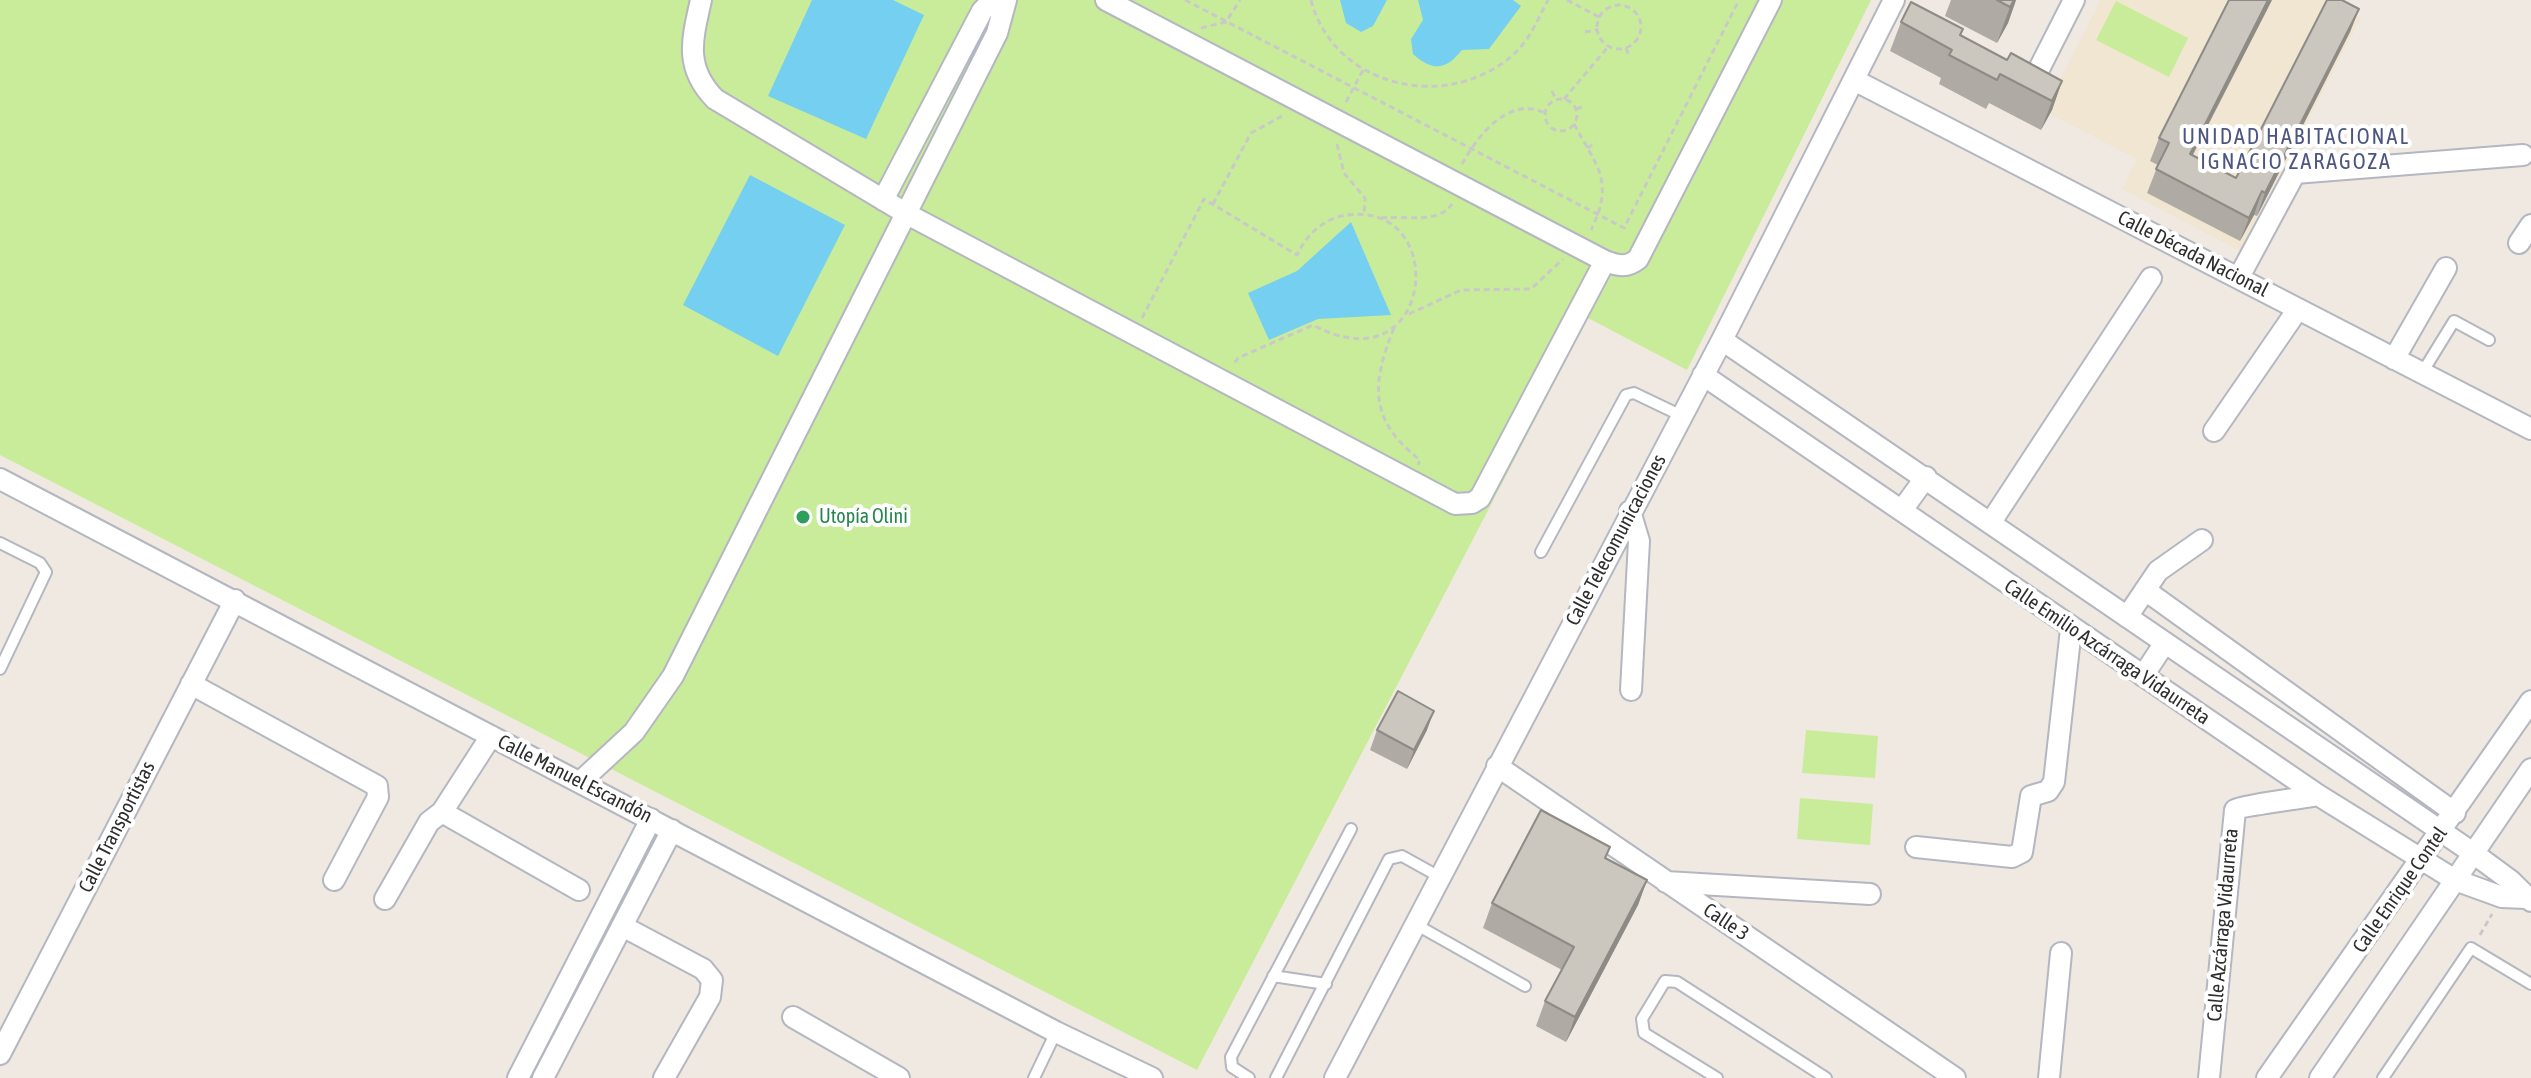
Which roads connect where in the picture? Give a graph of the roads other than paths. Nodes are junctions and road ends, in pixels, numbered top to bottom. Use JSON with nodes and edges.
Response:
{"nodes":[{"id":1,"x":701,"y":0,"type":"edge"},
{"id":2,"x":993,"y":0,"type":"edge"},
{"id":3,"x":1006,"y":0,"type":"edge"},
{"id":4,"x":1106,"y":0,"type":"edge"},
{"id":5,"x":1771,"y":0,"type":"edge"},
{"id":6,"x":2074,"y":0,"type":"edge"},
{"id":7,"x":1897,"y":5,"type":"edge"},
{"id":8,"x":1996,"y":62,"type":"edge"},
{"id":9,"x":1854,"y":80,"type":"junction"},
{"id":10,"x":2523,"y":155,"type":"dead end"},
{"id":11,"x":883,"y":200,"type":"junction"},
{"id":12,"x":907,"y":214,"type":"junction"},
{"id":13,"x":2531,"y":225,"type":"edge"},
{"id":14,"x":2519,"y":243,"type":"dead end"},
{"id":15,"x":1605,"y":261,"type":"junction"},
{"id":16,"x":2446,"y":268,"type":"dead end"},
{"id":17,"x":2239,"y":277,"type":"junction"},
{"id":18,"x":2151,"y":278,"type":"dead end"},
{"id":19,"x":2298,"y":309,"type":"junction"},
{"id":20,"x":1722,"y":340,"type":"junction"},
{"id":21,"x":2489,"y":340,"type":"dead end"},
{"id":22,"x":2394,"y":359,"type":"junction"},
{"id":23,"x":2422,"y":374,"type":"junction"},
{"id":24,"x":1703,"y":375,"type":"junction"},
{"id":25,"x":1682,"y":416,"type":"junction"},
{"id":26,"x":2531,"y":429,"type":"edge"},
{"id":27,"x":2214,"y":431,"type":"dead end"},
{"id":28,"x":1926,"y":477,"type":"junction"},
{"id":29,"x":0,"y":479,"type":"edge"},
{"id":30,"x":1902,"y":510,"type":"junction"},
{"id":31,"x":1630,"y":511,"type":"junction"},
{"id":32,"x":1991,"y":522,"type":"junction"},
{"id":33,"x":2202,"y":540,"type":"dead end"},
{"id":34,"x":0,"y":543,"type":"edge"},
{"id":35,"x":1541,"y":552,"type":"dead end"},
{"id":36,"x":2145,"y":590,"type":"junction"},
{"id":37,"x":235,"y":600,"type":"junction"},
{"id":38,"x":2127,"y":617,"type":"junction"},
{"id":39,"x":2071,"y":629,"type":"junction"},
{"id":40,"x":2164,"y":644,"type":"junction"},
{"id":41,"x":0,"y":669,"type":"edge"},
{"id":42,"x":2143,"y":676,"type":"junction"},
{"id":43,"x":191,"y":684,"type":"junction"},
{"id":44,"x":2282,"y":688,"type":"junction"},
{"id":45,"x":1631,"y":690,"type":"dead end"},
{"id":46,"x":2531,"y":701,"type":"edge"},
{"id":47,"x":2279,"y":723,"type":"junction"},
{"id":48,"x":491,"y":736,"type":"junction"},
{"id":49,"x":1497,"y":766,"type":"junction"},
{"id":50,"x":2531,"y":769,"type":"edge"},
{"id":51,"x":580,"y":782,"type":"junction"},
{"id":52,"x":2318,"y":795,"type":"junction"},
{"id":53,"x":442,"y":812,"type":"junction"},
{"id":54,"x":2455,"y":813,"type":"junction"},
{"id":55,"x":651,"y":819,"type":"junction"},
{"id":56,"x":1351,"y":829,"type":"dead end"},
{"id":57,"x":672,"y":830,"type":"junction"},
{"id":58,"x":2441,"y":832,"type":"junction"},
{"id":59,"x":1916,"y":847,"type":"dead end"},
{"id":60,"x":2473,"y":853,"type":"junction"},
{"id":61,"x":2422,"y":859,"type":"junction"},
{"id":62,"x":1438,"y":876,"type":"junction"},
{"id":63,"x":334,"y":880,"type":"dead end"},
{"id":64,"x":2455,"y":880,"type":"junction"},
{"id":65,"x":1666,"y":882,"type":"junction"},
{"id":66,"x":579,"y":890,"type":"dead end"},
{"id":67,"x":1870,"y":894,"type":"dead end"},
{"id":68,"x":385,"y":899,"type":"dead end"},
{"id":69,"x":2529,"y":900,"type":"edge"},
{"id":70,"x":1413,"y":924,"type":"junction"},
{"id":71,"x":624,"y":927,"type":"junction"},
{"id":72,"x":2061,"y":953,"type":"dead end"},
{"id":73,"x":1273,"y":976,"type":"junction"},
{"id":74,"x":1326,"y":984,"type":"junction"},
{"id":75,"x":2531,"y":984,"type":"edge"},
{"id":76,"x":1525,"y":986,"type":"dead end"},
{"id":77,"x":793,"y":1017,"type":"dead end"},
{"id":78,"x":1056,"y":1032,"type":"junction"},
{"id":79,"x":0,"y":1054,"type":"edge"},
{"id":80,"x":871,"y":1071,"type":"edge"},
{"id":81,"x":518,"y":1078,"type":"edge"},
{"id":82,"x":543,"y":1078,"type":"edge"},
{"id":83,"x":664,"y":1078,"type":"edge"},
{"id":84,"x":899,"y":1078,"type":"edge"},
{"id":85,"x":1034,"y":1078,"type":"edge"},
{"id":86,"x":1152,"y":1078,"type":"edge"},
{"id":87,"x":1249,"y":1078,"type":"edge"},
{"id":88,"x":1276,"y":1078,"type":"edge"},
{"id":89,"x":1335,"y":1078,"type":"edge"},
{"id":90,"x":1717,"y":1078,"type":"edge"},
{"id":91,"x":1826,"y":1078,"type":"edge"},
{"id":92,"x":1955,"y":1078,"type":"edge"},
{"id":93,"x":2049,"y":1078,"type":"edge"},
{"id":94,"x":2209,"y":1078,"type":"edge"},
{"id":95,"x":2267,"y":1078,"type":"edge"},
{"id":96,"x":2320,"y":1078,"type":"edge"},
{"id":97,"x":2383,"y":1078,"type":"edge"}],
"edges":[{"from":1,"to":11,"type":"street"},
{"from":2,"to":11,"type":"street"},
{"from":3,"to":12,"type":"street"},
{"from":4,"to":15,"type":"street"},
{"from":5,"to":15,"type":"street"},
{"from":6,"to":8,"type":"street"},
{"from":7,"to":9,"type":"street","name":"Calle Telecomunicaciones"},
{"from":9,"to":17,"type":"street","name":"Calle Década Nacional"},
{"from":9,"to":20,"type":"street","name":"Calle Telecomunicaciones"},
{"from":10,"to":17,"type":"street"},
{"from":11,"to":12,"type":"street"},
{"from":12,"to":15,"type":"street"},
{"from":12,"to":51,"type":"street"},
{"from":13,"to":14,"type":"street"},
{"from":16,"to":22,"type":"street"},
{"from":17,"to":19,"type":"street","name":"Calle Década Nacional"},
{"from":18,"to":32,"type":"street"},
{"from":19,"to":22,"type":"street","name":"Calle Década Nacional"},
{"from":19,"to":27,"type":"street"},
{"from":20,"to":24,"type":"street","name":"Calle Telecomunicaciones"},
{"from":20,"to":28,"type":"street","name":"Calle Emilio Azcárraga Vidaurreta"},
{"from":21,"to":23,"type":"lane"},
{"from":22,"to":23,"type":"street","name":"Calle Década Nacional"},
{"from":23,"to":26,"type":"street","name":"Calle Década Nacional"},
{"from":24,"to":25,"type":"street","name":"Calle Telecomunicaciones"},
{"from":24,"to":30,"type":"street","name":"Calle Emilio Azcárraga Vidaurreta"},
{"from":25,"to":31,"type":"street","name":"Calle Telecomunicaciones"},
{"from":25,"to":35,"type":"lane"},
{"from":28,"to":30,"type":"street"},
{"from":28,"to":32,"type":"street","name":"Calle Emilio Azcárraga Vidaurreta"},
{"from":29,"to":37,"type":"street","name":"Calle Manuel Escandón"},
{"from":30,"to":39,"type":"street","name":"Calle Emilio Azcárraga Vidaurreta"},
{"from":31,"to":45,"type":"street"},
{"from":31,"to":49,"type":"street","name":"Calle Telecomunicaciones"},
{"from":32,"to":38,"type":"street","name":"Calle Emilio Azcárraga Vidaurreta"},
{"from":33,"to":36,"type":"street"},
{"from":34,"to":41,"type":"lane"},
{"from":36,"to":38,"type":"street"},
{"from":36,"to":44,"type":"street"},
{"from":37,"to":43,"type":"street","name":"Calle Transportistas"},
{"from":37,"to":48,"type":"street","name":"Calle Manuel Escandón"},
{"from":38,"to":40,"type":"street","name":"Calle Emilio Azcárraga Vidaurreta"},
{"from":39,"to":42,"type":"street","name":"Calle Emilio Azcárraga Vidaurreta"},
{"from":39,"to":59,"type":"street"},
{"from":40,"to":42,"type":"street"},
{"from":40,"to":47,"type":"street","name":"Calle Emilio Azcárraga Vidaurreta"},
{"from":42,"to":52,"type":"street","name":"Calle Emilio Azcárraga Vidaurreta"},
{"from":43,"to":63,"type":"street"},
{"from":43,"to":79,"type":"street","name":"Calle Transportistas"},
{"from":44,"to":47,"type":"street"},
{"from":44,"to":54,"type":"street"},
{"from":46,"to":54,"type":"street","name":"Calle Enrique Contel"},
{"from":47,"to":58,"type":"street","name":"Calle Emilio Azcárraga Vidaurreta"},
{"from":48,"to":51,"type":"street","name":"Calle Manuel Escandón"},
{"from":48,"to":53,"type":"street"},
{"from":49,"to":62,"type":"street","name":"Calle Telecomunicaciones"},
{"from":49,"to":65,"type":"street","name":"Calle 3"},
{"from":50,"to":60,"type":"street","name":"Calle Enrique Contel"},
{"from":51,"to":55,"type":"street","name":"Calle Manuel Escandón"},
{"from":52,"to":61,"type":"street","name":"Calle Emilio Azcárraga Vidaurreta"},
{"from":52,"to":94,"type":"street","name":"Calle Azcárraga Vidaurreta"},
{"from":53,"to":66,"type":"street"},
{"from":53,"to":68,"type":"street"},
{"from":54,"to":58,"type":"street","name":"Calle Enrique Contel"},
{"from":55,"to":57,"type":"street","name":"Calle Manuel Escandón"},
{"from":55,"to":81,"type":"street"},
{"from":56,"to":73,"type":"lane"},
{"from":57,"to":71,"type":"street"},
{"from":57,"to":78,"type":"street","name":"Calle Manuel Escandón"},
{"from":58,"to":60,"type":"street","name":"Calle Emilio Azcárraga Vidaurreta"},
{"from":58,"to":61,"type":"street","name":"Calle Enrique Contel"},
{"from":60,"to":64,"type":"street","name":"Calle Enrique Contel"},
{"from":60,"to":69,"type":"street","name":"Calle Emilio Azcárraga Vidaurreta"},
{"from":61,"to":64,"type":"street","name":"Calle Emilio Azcárraga Vidaurreta"},
{"from":61,"to":95,"type":"street","name":"Calle Enrique Contel"},
{"from":62,"to":70,"type":"street","name":"Calle Telecomunicaciones"},
{"from":62,"to":74,"type":"lane"},
{"from":64,"to":69,"type":"street","name":"Calle Emilio Azcárraga Vidaurreta"},
{"from":64,"to":96,"type":"street","name":"Calle Enrique Contel"},
{"from":65,"to":67,"type":"street"},
{"from":65,"to":92,"type":"street","name":"Calle 3"},
{"from":70,"to":76,"type":"lane"},
{"from":70,"to":89,"type":"street","name":"Calle Telecomunicaciones"},
{"from":71,"to":82,"type":"street"},
{"from":71,"to":83,"type":"street"},
{"from":72,"to":93,"type":"street"},
{"from":73,"to":74,"type":"lane"},
{"from":73,"to":87,"type":"lane"},
{"from":74,"to":88,"type":"lane"},
{"from":75,"to":97,"type":"lane"},
{"from":77,"to":80,"type":"street"},
{"from":78,"to":85,"type":"lane"},
{"from":78,"to":86,"type":"street","name":"Calle Manuel Escandón"},
{"from":80,"to":84,"type":"street"},
{"from":90,"to":91,"type":"lane"}]}
